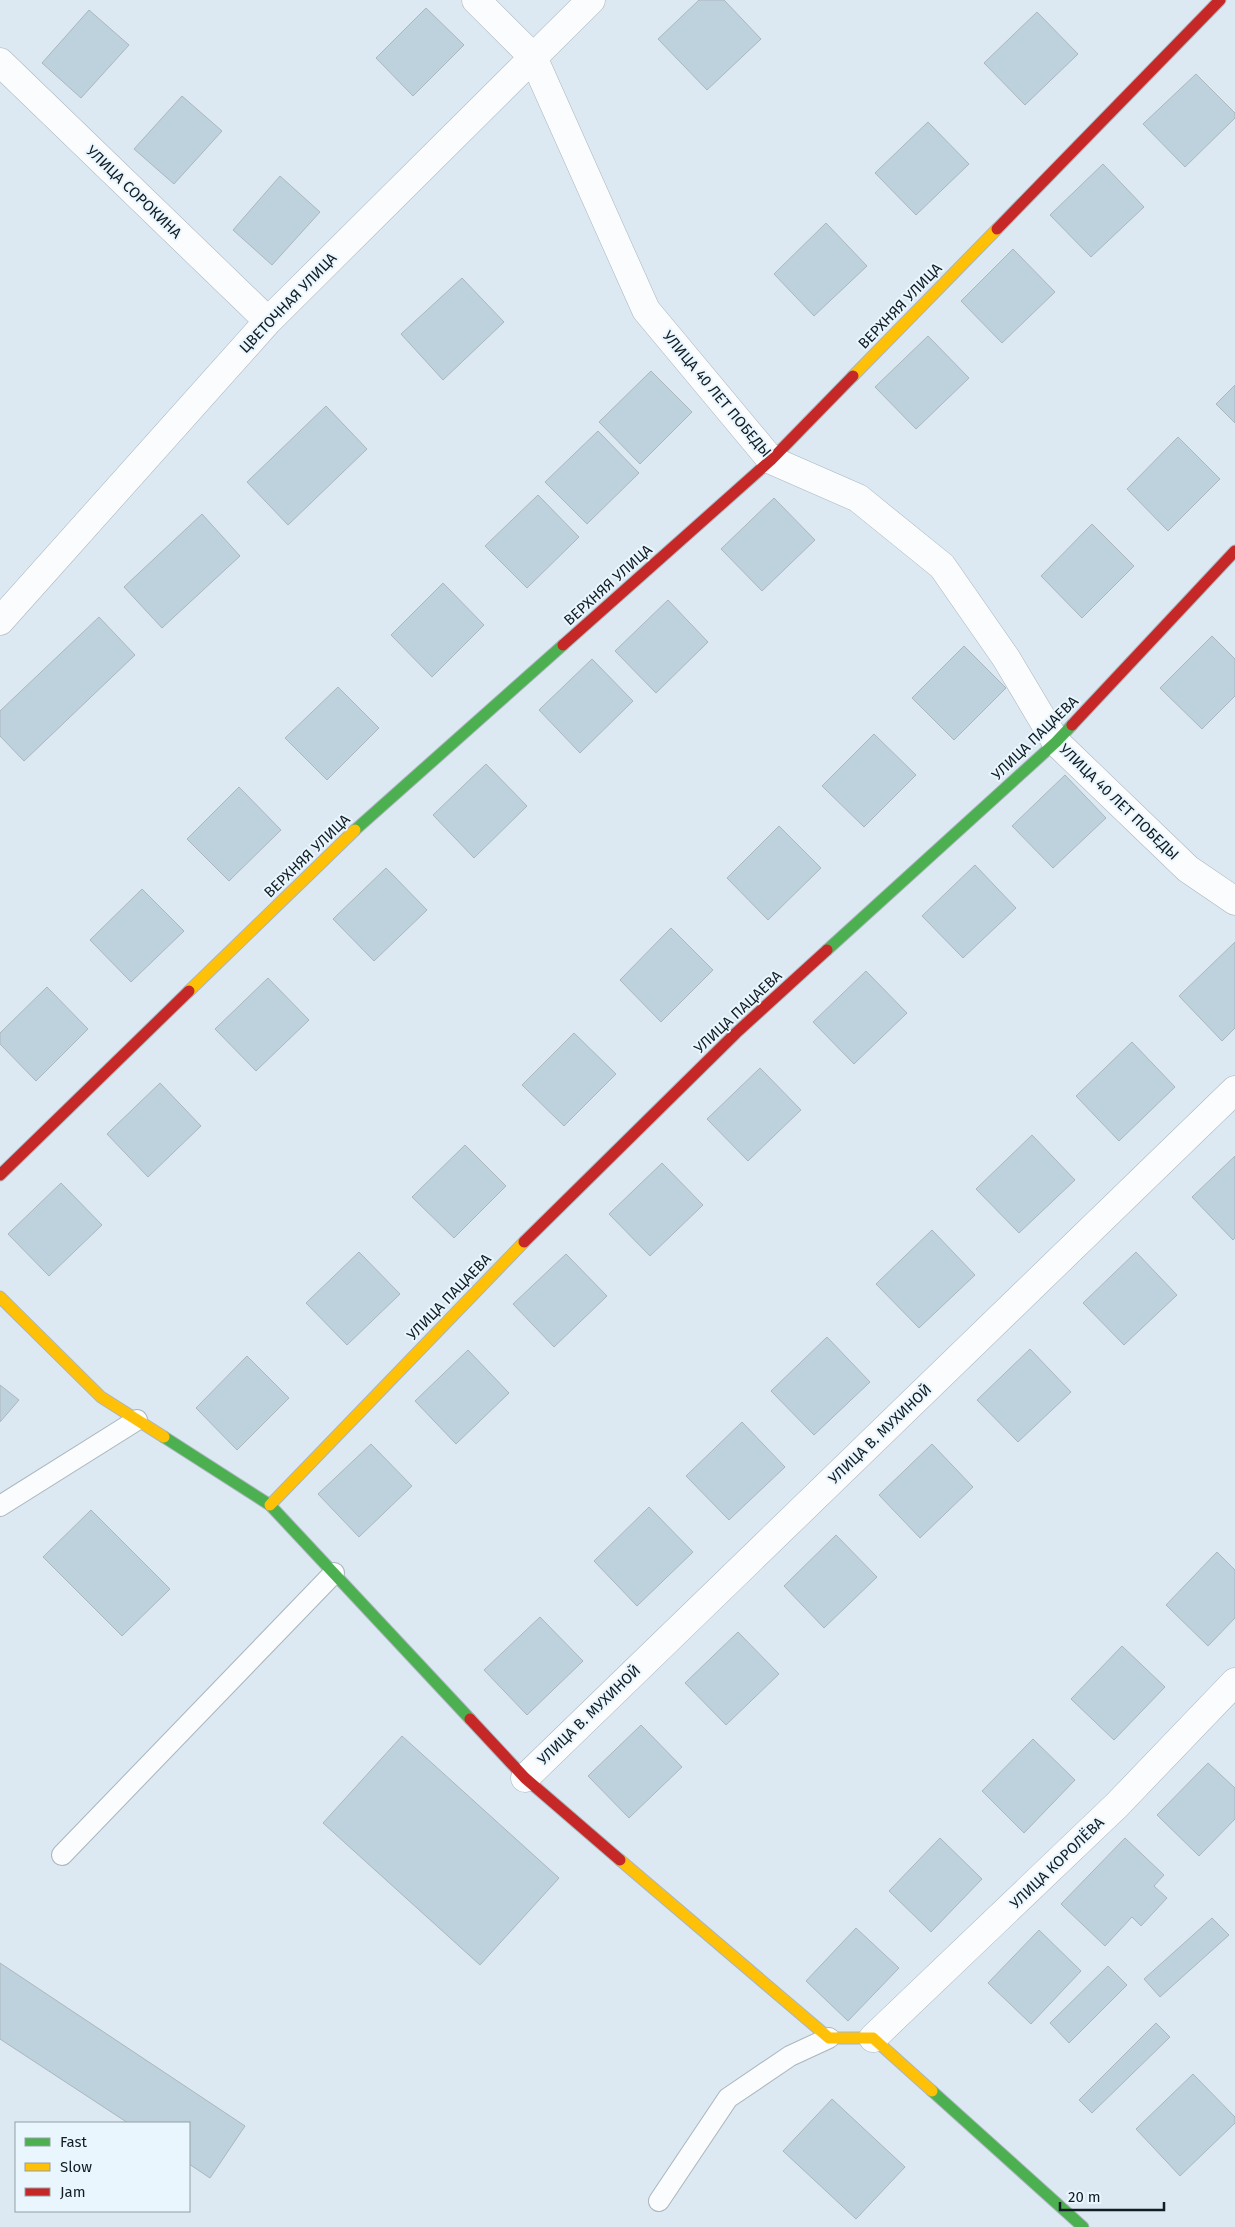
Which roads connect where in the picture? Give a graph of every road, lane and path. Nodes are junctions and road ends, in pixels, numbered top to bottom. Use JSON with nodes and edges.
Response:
{"nodes":[{"id":1,"x":476,"y":0,"type":"edge"},
{"id":2,"x":591,"y":0,"type":"edge"},
{"id":3,"x":1220,"y":0,"type":"edge"},
{"id":4,"x":534,"y":57,"type":"junction"},
{"id":5,"x":0,"y":62,"type":"edge"},
{"id":6,"x":268,"y":321,"type":"junction"},
{"id":7,"x":771,"y":460,"type":"junction"},
{"id":8,"x":1235,"y":551,"type":"edge"},
{"id":9,"x":0,"y":621,"type":"edge"},
{"id":10,"x":1056,"y":742,"type":"junction"},
{"id":11,"x":1235,"y":901,"type":"edge"},
{"id":12,"x":1235,"y":1090,"type":"edge"},
{"id":13,"x":0,"y":1175,"type":"edge"},
{"id":14,"x":0,"y":1297,"type":"edge"},
{"id":15,"x":137,"y":1420,"type":"junction"},
{"id":16,"x":270,"y":1505,"type":"junction"},
{"id":17,"x":0,"y":1506,"type":"edge"},
{"id":18,"x":334,"y":1573,"type":"junction"},
{"id":19,"x":1235,"y":1682,"type":"edge"},
{"id":20,"x":524,"y":1778,"type":"junction"},
{"id":21,"x":62,"y":1855,"type":"dead end"},
{"id":22,"x":829,"y":2038,"type":"junction"},
{"id":23,"x":873,"y":2038,"type":"junction"},
{"id":24,"x":659,"y":2201,"type":"dead end"},
{"id":25,"x":1083,"y":2227,"type":"edge"}],
"edges":[{"from":1,"to":4,"type":"street","name":"УЛИЦА 40 ЛЕТ ПОБЕДЫ"},
{"from":2,"to":4,"type":"street","name":"ЦВЕТОЧНАЯ УЛИЦА"},
{"from":3,"to":7,"type":"street","name":"ВЕРХНЯЯ УЛИЦА"},
{"from":4,"to":6,"type":"street","name":"ЦВЕТОЧНАЯ УЛИЦА"},
{"from":4,"to":7,"type":"street","name":"УЛИЦА 40 ЛЕТ ПОБЕДЫ"},
{"from":5,"to":6,"type":"street","name":"УЛИЦА СОРОКИНА"},
{"from":6,"to":9,"type":"street","name":"ЦВЕТОЧНАЯ УЛИЦА"},
{"from":7,"to":10,"type":"street","name":"УЛИЦА 40 ЛЕТ ПОБЕДЫ"},
{"from":7,"to":13,"type":"street","name":"ВЕРХНЯЯ УЛИЦА"},
{"from":8,"to":10,"type":"street","name":"УЛИЦА ПАЦАЕВА"},
{"from":10,"to":11,"type":"street","name":"УЛИЦА 40 ЛЕТ ПОБЕДЫ"},
{"from":10,"to":16,"type":"street","name":"УЛИЦА ПАЦАЕВА"},
{"from":12,"to":20,"type":"street","name":"УЛИЦА В. МУХИНОЙ"},
{"from":14,"to":15,"type":"street"},
{"from":15,"to":16,"type":"street"},
{"from":15,"to":17,"type":"lane"},
{"from":16,"to":18,"type":"street"},
{"from":18,"to":20,"type":"street"},
{"from":18,"to":21,"type":"lane"},
{"from":19,"to":23,"type":"street","name":"УЛИЦА КОРОЛЁВА"},
{"from":20,"to":22,"type":"street"},
{"from":22,"to":23,"type":"street"},
{"from":22,"to":24,"type":"lane"},
{"from":23,"to":25,"type":"street"}]}
